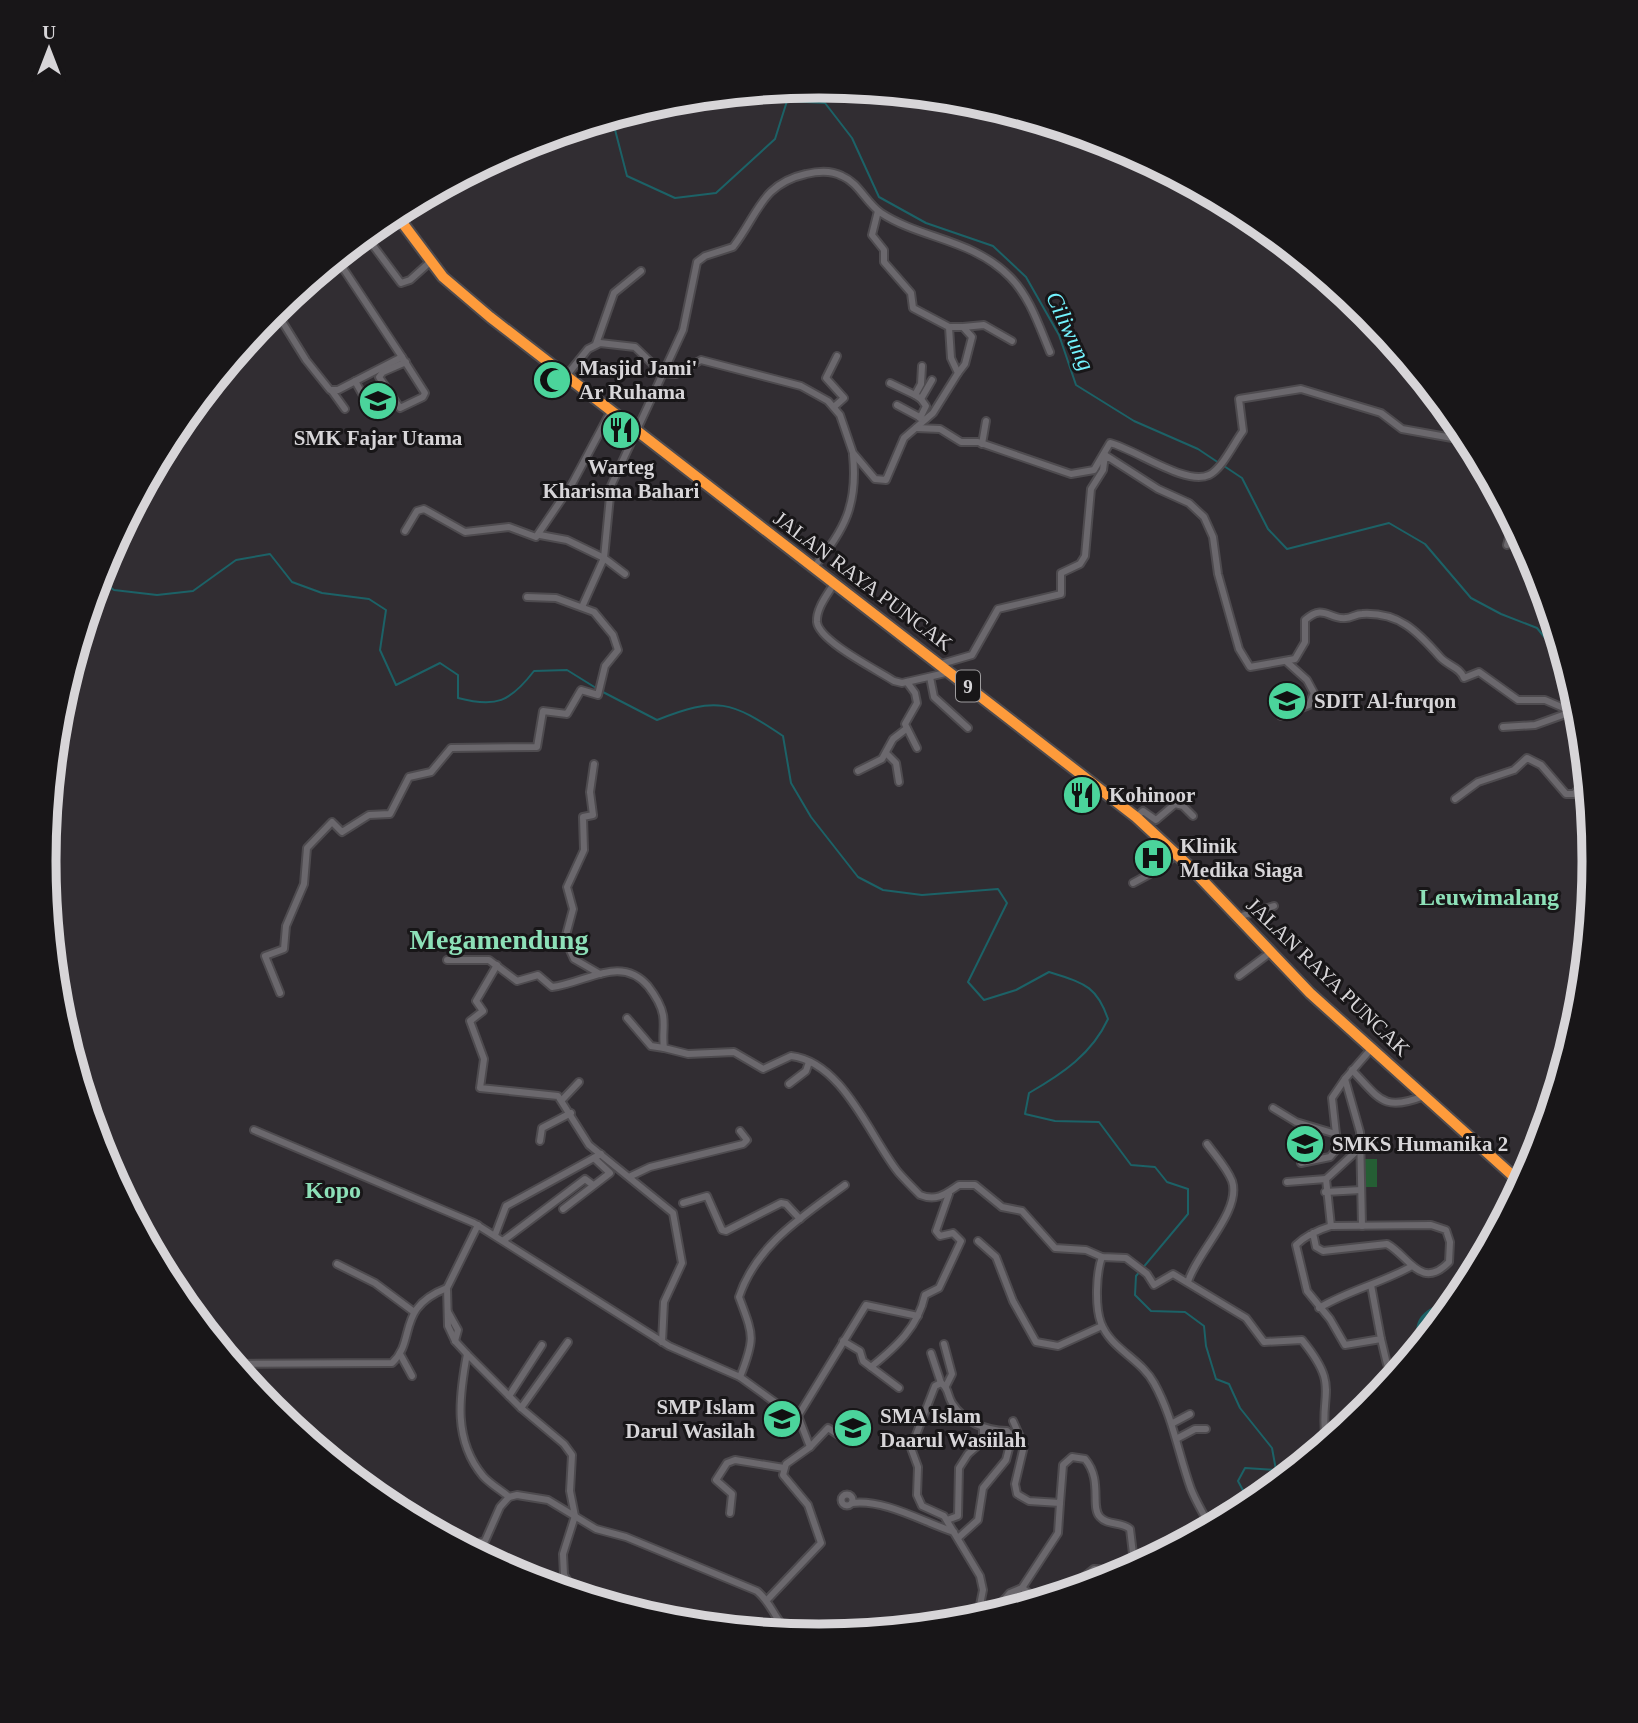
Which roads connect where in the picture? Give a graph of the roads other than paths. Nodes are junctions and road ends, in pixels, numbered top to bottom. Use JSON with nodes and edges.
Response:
{"nodes":[{"id":1,"x":878,"y":211,"type":"junction"},
{"id":2,"x":402,"y":223,"type":"edge"},
{"id":3,"x":371,"y":244,"type":"edge"},
{"id":4,"x":430,"y":262,"type":"junction"},
{"id":5,"x":342,"y":267,"type":"edge"},
{"id":6,"x":641,"y":271,"type":"dead end"},
{"id":7,"x":281,"y":320,"type":"edge"},
{"id":8,"x":949,"y":327,"type":"junction"},
{"id":9,"x":963,"y":327,"type":"junction"},
{"id":10,"x":1012,"y":341,"type":"dead end"},
{"id":11,"x":596,"y":344,"type":"junction"},
{"id":12,"x":1050,"y":352,"type":"dead end"},
{"id":13,"x":837,"y":356,"type":"dead end"},
{"id":14,"x":404,"y":360,"type":"junction"},
{"id":15,"x":922,"y":366,"type":"dead end"},
{"id":16,"x":662,"y":373,"type":"junction"},
{"id":17,"x":958,"y":373,"type":"junction"},
{"id":18,"x":567,"y":375,"type":"junction"},
{"id":19,"x":932,"y":380,"type":"dead end"},
{"id":20,"x":355,"y":381,"type":"junction"},
{"id":21,"x":890,"y":383,"type":"dead end"},
{"id":22,"x":332,"y":391,"type":"junction"},
{"id":23,"x":918,"y":397,"type":"junction"},
{"id":24,"x":897,"y":405,"type":"dead end"},
{"id":25,"x":835,"y":406,"type":"junction"},
{"id":26,"x":345,"y":409,"type":"dead end"},
{"id":27,"x":612,"y":410,"type":"junction"},
{"id":28,"x":373,"y":413,"type":"dead end"},
{"id":29,"x":922,"y":419,"type":"junction"},
{"id":30,"x":986,"y":421,"type":"dead end"},
{"id":31,"x":914,"y":428,"type":"junction"},
{"id":32,"x":636,"y":431,"type":"junction"},
{"id":33,"x":1452,"y":437,"type":"edge"},
{"id":34,"x":982,"y":444,"type":"junction"},
{"id":35,"x":853,"y":453,"type":"junction"},
{"id":36,"x":1104,"y":456,"type":"junction"},
{"id":37,"x":405,"y":531,"type":"dead end"},
{"id":38,"x":540,"y":535,"type":"junction"},
{"id":39,"x":1509,"y":537,"type":"edge"},
{"id":40,"x":1507,"y":545,"type":"dead end"},
{"id":41,"x":604,"y":558,"type":"junction"},
{"id":42,"x":814,"y":567,"type":"junction"},
{"id":43,"x":625,"y":574,"type":"dead end"},
{"id":44,"x":835,"y":582,"type":"junction"},
{"id":45,"x":527,"y":597,"type":"dead end"},
{"id":46,"x":582,"y":607,"type":"junction"},
{"id":47,"x":1287,"y":662,"type":"junction"},
{"id":48,"x":940,"y":664,"type":"junction"},
{"id":49,"x":950,"y":672,"type":"junction"},
{"id":50,"x":930,"y":677,"type":"junction"},
{"id":51,"x":907,"y":682,"type":"junction"},
{"id":52,"x":1566,"y":708,"type":"edge"},
{"id":53,"x":1281,"y":716,"type":"dead end"},
{"id":54,"x":1567,"y":716,"type":"edge"},
{"id":55,"x":1503,"y":727,"type":"dead end"},
{"id":56,"x":968,"y":728,"type":"dead end"},
{"id":57,"x":906,"y":729,"type":"junction"},
{"id":58,"x":917,"y":748,"type":"dead end"},
{"id":59,"x":887,"y":754,"type":"junction"},
{"id":60,"x":594,"y":764,"type":"dead end"},
{"id":61,"x":858,"y":771,"type":"dead end"},
{"id":62,"x":899,"y":782,"type":"dead end"},
{"id":63,"x":1578,"y":789,"type":"edge"},
{"id":64,"x":1455,"y":799,"type":"dead end"},
{"id":65,"x":1193,"y":816,"type":"dead end"},
{"id":66,"x":1136,"y":817,"type":"junction"},
{"id":67,"x":1177,"y":854,"type":"junction"},
{"id":68,"x":1133,"y":883,"type":"dead end"},
{"id":69,"x":1274,"y":906,"type":"dead end"},
{"id":70,"x":1238,"y":917,"type":"junction"},
{"id":71,"x":1271,"y":952,"type":"junction"},
{"id":72,"x":447,"y":960,"type":"dead end"},
{"id":73,"x":496,"y":965,"type":"junction"},
{"id":74,"x":600,"y":974,"type":"junction"},
{"id":75,"x":1239,"y":976,"type":"dead end"},
{"id":76,"x":280,"y":993,"type":"dead end"},
{"id":77,"x":627,"y":1018,"type":"dead end"},
{"id":78,"x":664,"y":1048,"type":"junction"},
{"id":79,"x":1371,"y":1049,"type":"junction"},
{"id":80,"x":808,"y":1065,"type":"junction"},
{"id":81,"x":1352,"y":1070,"type":"junction"},
{"id":82,"x":1345,"y":1079,"type":"junction"},
{"id":83,"x":579,"y":1082,"type":"dead end"},
{"id":84,"x":789,"y":1084,"type":"dead end"},
{"id":85,"x":1424,"y":1097,"type":"junction"},
{"id":86,"x":562,"y":1100,"type":"junction"},
{"id":87,"x":1273,"y":1108,"type":"dead end"},
{"id":88,"x":570,"y":1113,"type":"junction"},
{"id":89,"x":254,"y":1130,"type":"dead end"},
{"id":90,"x":740,"y":1131,"type":"dead end"},
{"id":91,"x":1336,"y":1134,"type":"junction"},
{"id":92,"x":540,"y":1141,"type":"dead end"},
{"id":93,"x":1207,"y":1144,"type":"dead end"},
{"id":94,"x":1360,"y":1147,"type":"junction"},
{"id":95,"x":597,"y":1156,"type":"junction"},
{"id":96,"x":1301,"y":1163,"type":"dead end"},
{"id":97,"x":631,"y":1176,"type":"junction"},
{"id":98,"x":1513,"y":1176,"type":"edge"},
{"id":99,"x":1326,"y":1179,"type":"junction"},
{"id":100,"x":1287,"y":1182,"type":"dead end"},
{"id":101,"x":593,"y":1185,"type":"junction"},
{"id":102,"x":845,"y":1185,"type":"dead end"},
{"id":103,"x":572,"y":1189,"type":"junction"},
{"id":104,"x":1361,"y":1190,"type":"junction"},
{"id":105,"x":1325,"y":1192,"type":"junction"},
{"id":106,"x":949,"y":1194,"type":"junction"},
{"id":107,"x":580,"y":1197,"type":"junction"},
{"id":108,"x":683,"y":1203,"type":"dead end"},
{"id":109,"x":563,"y":1209,"type":"dead end"},
{"id":110,"x":800,"y":1219,"type":"junction"},
{"id":111,"x":478,"y":1225,"type":"junction"},
{"id":112,"x":1331,"y":1226,"type":"junction"},
{"id":113,"x":1362,"y":1226,"type":"junction"},
{"id":114,"x":1313,"y":1233,"type":"junction"},
{"id":115,"x":495,"y":1235,"type":"junction"},
{"id":116,"x":504,"y":1241,"type":"junction"},
{"id":117,"x":978,"y":1241,"type":"dead end"},
{"id":118,"x":1101,"y":1257,"type":"junction"},
{"id":119,"x":337,"y":1264,"type":"dead end"},
{"id":120,"x":1412,"y":1266,"type":"junction"},
{"id":121,"x":1188,"y":1282,"type":"junction"},
{"id":122,"x":1371,"y":1285,"type":"junction"},
{"id":123,"x":447,"y":1288,"type":"junction"},
{"id":124,"x":1320,"y":1308,"type":"junction"},
{"id":125,"x":414,"y":1312,"type":"junction"},
{"id":126,"x":918,"y":1316,"type":"junction"},
{"id":127,"x":1102,"y":1326,"type":"junction"},
{"id":128,"x":1381,"y":1339,"type":"junction"},
{"id":129,"x":843,"y":1341,"type":"junction"},
{"id":130,"x":568,"y":1342,"type":"dead end"},
{"id":131,"x":662,"y":1342,"type":"junction"},
{"id":132,"x":944,"y":1344,"type":"dead end"},
{"id":133,"x":542,"y":1345,"type":"dead end"},
{"id":134,"x":932,"y":1353,"type":"dead end"},
{"id":135,"x":400,"y":1354,"type":"junction"},
{"id":136,"x":467,"y":1354,"type":"junction"},
{"id":137,"x":244,"y":1364,"type":"edge"},
{"id":138,"x":1387,"y":1364,"type":"dead end"},
{"id":139,"x":871,"y":1367,"type":"junction"},
{"id":140,"x":412,"y":1376,"type":"dead end"},
{"id":141,"x":740,"y":1377,"type":"junction"},
{"id":142,"x":944,"y":1385,"type":"junction"},
{"id":143,"x":899,"y":1388,"type":"dead end"},
{"id":144,"x":509,"y":1396,"type":"junction"},
{"id":145,"x":521,"y":1408,"type":"junction"},
{"id":146,"x":1190,"y":1414,"type":"dead end"},
{"id":147,"x":798,"y":1416,"type":"junction"},
{"id":148,"x":1013,"y":1421,"type":"dead end"},
{"id":149,"x":1173,"y":1423,"type":"junction"},
{"id":150,"x":982,"y":1428,"type":"junction"},
{"id":151,"x":1206,"y":1429,"type":"dead end"},
{"id":152,"x":1326,"y":1431,"type":"edge"},
{"id":153,"x":1178,"y":1438,"type":"junction"},
{"id":154,"x":849,"y":1442,"type":"dead end"},
{"id":155,"x":810,"y":1447,"type":"junction"},
{"id":156,"x":784,"y":1468,"type":"junction"},
{"id":157,"x":509,"y":1497,"type":"junction"},
{"id":158,"x":852,"y":1503,"type":"dead end"},
{"id":159,"x":1060,"y":1503,"type":"junction"},
{"id":160,"x":730,"y":1513,"type":"dead end"},
{"id":161,"x":575,"y":1516,"type":"junction"},
{"id":162,"x":1206,"y":1519,"type":"edge"},
{"id":163,"x":947,"y":1520,"type":"junction"},
{"id":164,"x":956,"y":1535,"type":"junction"},
{"id":165,"x":477,"y":1543,"type":"edge"},
{"id":166,"x":1132,"y":1557,"type":"edge"},
{"id":167,"x":1102,"y":1569,"type":"edge"},
{"id":168,"x":1086,"y":1576,"type":"edge"},
{"id":169,"x":568,"y":1581,"type":"dead end"},
{"id":170,"x":1022,"y":1588,"type":"junction"},
{"id":171,"x":1031,"y":1594,"type":"edge"},
{"id":172,"x":768,"y":1599,"type":"junction"},
{"id":173,"x":1002,"y":1602,"type":"edge"},
{"id":174,"x":978,"y":1608,"type":"edge"},
{"id":175,"x":782,"y":1623,"type":"edge"}],
"edges":[{"from":1,"to":8,"type":"street"},
{"from":1,"to":12,"type":"street"},
{"from":1,"to":16,"type":"street"},
{"from":2,"to":4,"type":"highway","name":"JALAN RAYA PUNCAK","number":"9"},
{"from":3,"to":4,"type":"street"},
{"from":4,"to":18,"type":"highway","name":"JALAN RAYA PUNCAK","number":"9"},
{"from":5,"to":14,"type":"street"},
{"from":6,"to":11,"type":"street"},
{"from":7,"to":22,"type":"street"},
{"from":8,"to":9,"type":"street"},
{"from":8,"to":17,"type":"street"},
{"from":9,"to":10,"type":"street"},
{"from":9,"to":17,"type":"street"},
{"from":11,"to":16,"type":"street"},
{"from":11,"to":18,"type":"street"},
{"from":13,"to":25,"type":"street"},
{"from":14,"to":14,"type":"street"},
{"from":14,"to":20,"type":"street"},
{"from":15,"to":23,"type":"street"},
{"from":16,"to":25,"type":"street"},
{"from":16,"to":32,"type":"street"},
{"from":17,"to":29,"type":"street"},
{"from":18,"to":27,"type":"highway","name":"JALAN RAYA PUNCAK","number":"9"},
{"from":19,"to":23,"type":"street"},
{"from":20,"to":22,"type":"street"},
{"from":20,"to":28,"type":"street"},
{"from":21,"to":23,"type":"street"},
{"from":22,"to":26,"type":"street"},
{"from":23,"to":29,"type":"street"},
{"from":24,"to":29,"type":"street"},
{"from":25,"to":35,"type":"street"},
{"from":27,"to":32,"type":"highway","name":"JALAN RAYA PUNCAK","number":"9"},
{"from":27,"to":38,"type":"street"},
{"from":29,"to":31,"type":"street"},
{"from":30,"to":34,"type":"street"},
{"from":31,"to":34,"type":"street"},
{"from":31,"to":35,"type":"street"},
{"from":32,"to":41,"type":"street"},
{"from":32,"to":42,"type":"highway","name":"JALAN RAYA PUNCAK","number":"9"},
{"from":33,"to":36,"type":"street"},
{"from":34,"to":36,"type":"street"},
{"from":35,"to":42,"type":"street"},
{"from":36,"to":47,"type":"street"},
{"from":36,"to":48,"type":"street"},
{"from":37,"to":38,"type":"street"},
{"from":38,"to":41,"type":"street"},
{"from":39,"to":40,"type":"street"},
{"from":41,"to":43,"type":"street"},
{"from":41,"to":46,"type":"street"},
{"from":42,"to":44,"type":"highway","name":"JALAN RAYA PUNCAK","number":"9"},
{"from":44,"to":48,"type":"highway","name":"JALAN RAYA PUNCAK","number":"9"},
{"from":44,"to":51,"type":"street"},
{"from":45,"to":46,"type":"street"},
{"from":46,"to":76,"type":"street"},
{"from":47,"to":52,"type":"street"},
{"from":47,"to":53,"type":"street"},
{"from":48,"to":49,"type":"highway","name":"JALAN RAYA PUNCAK","number":"9"},
{"from":49,"to":50,"type":"street"},
{"from":49,"to":66,"type":"highway","name":"JALAN RAYA PUNCAK","number":"9"},
{"from":50,"to":51,"type":"street"},
{"from":50,"to":56,"type":"street"},
{"from":51,"to":57,"type":"street"},
{"from":54,"to":55,"type":"street"},
{"from":57,"to":58,"type":"street"},
{"from":57,"to":59,"type":"street"},
{"from":59,"to":61,"type":"street"},
{"from":59,"to":62,"type":"street"},
{"from":60,"to":74,"type":"street"},
{"from":63,"to":64,"type":"street"},
{"from":65,"to":66,"type":"street"},
{"from":66,"to":67,"type":"highway","name":"JALAN RAYA PUNCAK","number":"9"},
{"from":67,"to":68,"type":"street"},
{"from":67,"to":70,"type":"highway","name":"JALAN RAYA PUNCAK","number":"9"},
{"from":69,"to":70,"type":"street"},
{"from":70,"to":71,"type":"highway","name":"JALAN RAYA PUNCAK","number":"9"},
{"from":71,"to":75,"type":"street"},
{"from":71,"to":79,"type":"highway","name":"JALAN RAYA PUNCAK","number":"9"},
{"from":72,"to":73,"type":"street"},
{"from":73,"to":74,"type":"street"},
{"from":73,"to":86,"type":"street"},
{"from":74,"to":78,"type":"street"},
{"from":77,"to":78,"type":"street"},
{"from":78,"to":80,"type":"street"},
{"from":79,"to":81,"type":"street"},
{"from":79,"to":85,"type":"highway","name":"JALAN RAYA PUNCAK","number":"9"},
{"from":80,"to":84,"type":"street"},
{"from":80,"to":106,"type":"street"},
{"from":81,"to":82,"type":"street"},
{"from":81,"to":85,"type":"street"},
{"from":82,"to":91,"type":"street"},
{"from":82,"to":94,"type":"street"},
{"from":83,"to":86,"type":"street"},
{"from":85,"to":98,"type":"highway","name":"JALAN RAYA PUNCAK","number":"9"},
{"from":86,"to":88,"type":"street"},
{"from":87,"to":91,"type":"street"},
{"from":88,"to":92,"type":"street"},
{"from":88,"to":95,"type":"street"},
{"from":89,"to":111,"type":"street"},
{"from":90,"to":97,"type":"street"},
{"from":91,"to":96,"type":"street"},
{"from":93,"to":121,"type":"street"},
{"from":94,"to":99,"type":"street"},
{"from":94,"to":104,"type":"street"},
{"from":95,"to":97,"type":"street"},
{"from":95,"to":101,"type":"street"},
{"from":95,"to":115,"type":"street"},
{"from":97,"to":131,"type":"street"},
{"from":99,"to":100,"type":"street"},
{"from":99,"to":105,"type":"street"},
{"from":101,"to":103,"type":"street"},
{"from":101,"to":107,"type":"street"},
{"from":102,"to":110,"type":"street"},
{"from":103,"to":107,"type":"street"},
{"from":103,"to":116,"type":"street"},
{"from":104,"to":105,"type":"street"},
{"from":104,"to":113,"type":"street"},
{"from":105,"to":112,"type":"street"},
{"from":106,"to":118,"type":"street"},
{"from":106,"to":126,"type":"street"},
{"from":107,"to":109,"type":"street"},
{"from":108,"to":110,"type":"street"},
{"from":110,"to":141,"type":"street"},
{"from":111,"to":115,"type":"street"},
{"from":111,"to":123,"type":"street"},
{"from":112,"to":113,"type":"street"},
{"from":112,"to":114,"type":"street"},
{"from":113,"to":120,"type":"street"},
{"from":114,"to":120,"type":"street"},
{"from":114,"to":124,"type":"street"},
{"from":115,"to":116,"type":"street"},
{"from":116,"to":131,"type":"street"},
{"from":117,"to":127,"type":"street"},
{"from":118,"to":121,"type":"street"},
{"from":118,"to":127,"type":"street"},
{"from":119,"to":125,"type":"street"},
{"from":120,"to":122,"type":"street"},
{"from":121,"to":152,"type":"street"},
{"from":122,"to":124,"type":"street"},
{"from":122,"to":128,"type":"street"},
{"from":123,"to":125,"type":"street"},
{"from":123,"to":136,"type":"street"},
{"from":124,"to":128,"type":"street"},
{"from":125,"to":135,"type":"street"},
{"from":126,"to":129,"type":"street"},
{"from":126,"to":139,"type":"street"},
{"from":127,"to":149,"type":"street"},
{"from":128,"to":138,"type":"street"},
{"from":129,"to":139,"type":"street"},
{"from":129,"to":147,"type":"street"},
{"from":130,"to":145,"type":"street"},
{"from":131,"to":141,"type":"street"},
{"from":132,"to":142,"type":"street"},
{"from":133,"to":144,"type":"street"},
{"from":134,"to":142,"type":"street"},
{"from":135,"to":137,"type":"street"},
{"from":135,"to":140,"type":"street"},
{"from":136,"to":144,"type":"street"},
{"from":136,"to":157,"type":"street"},
{"from":139,"to":143,"type":"street"},
{"from":141,"to":147,"type":"street"},
{"from":142,"to":150,"type":"street"},
{"from":142,"to":163,"type":"street"},
{"from":144,"to":145,"type":"street"},
{"from":145,"to":161,"type":"street"},
{"from":146,"to":149,"type":"street"},
{"from":147,"to":155,"type":"street"},
{"from":148,"to":159,"type":"street"},
{"from":149,"to":153,"type":"street"},
{"from":150,"to":163,"type":"street"},
{"from":150,"to":164,"type":"street"},
{"from":151,"to":153,"type":"street"},
{"from":153,"to":162,"type":"street"},
{"from":154,"to":155,"type":"street"},
{"from":155,"to":156,"type":"street"},
{"from":156,"to":160,"type":"street"},
{"from":156,"to":172,"type":"street"},
{"from":157,"to":161,"type":"street"},
{"from":157,"to":165,"type":"street"},
{"from":158,"to":164,"type":"street"},
{"from":159,"to":166,"type":"street"},
{"from":159,"to":170,"type":"street"},
{"from":161,"to":169,"type":"street"},
{"from":161,"to":172,"type":"street"},
{"from":163,"to":164,"type":"street"},
{"from":164,"to":174,"type":"street"},
{"from":167,"to":168,"type":"street"},
{"from":170,"to":171,"type":"street"},
{"from":170,"to":173,"type":"street"},
{"from":172,"to":175,"type":"street"}]}
